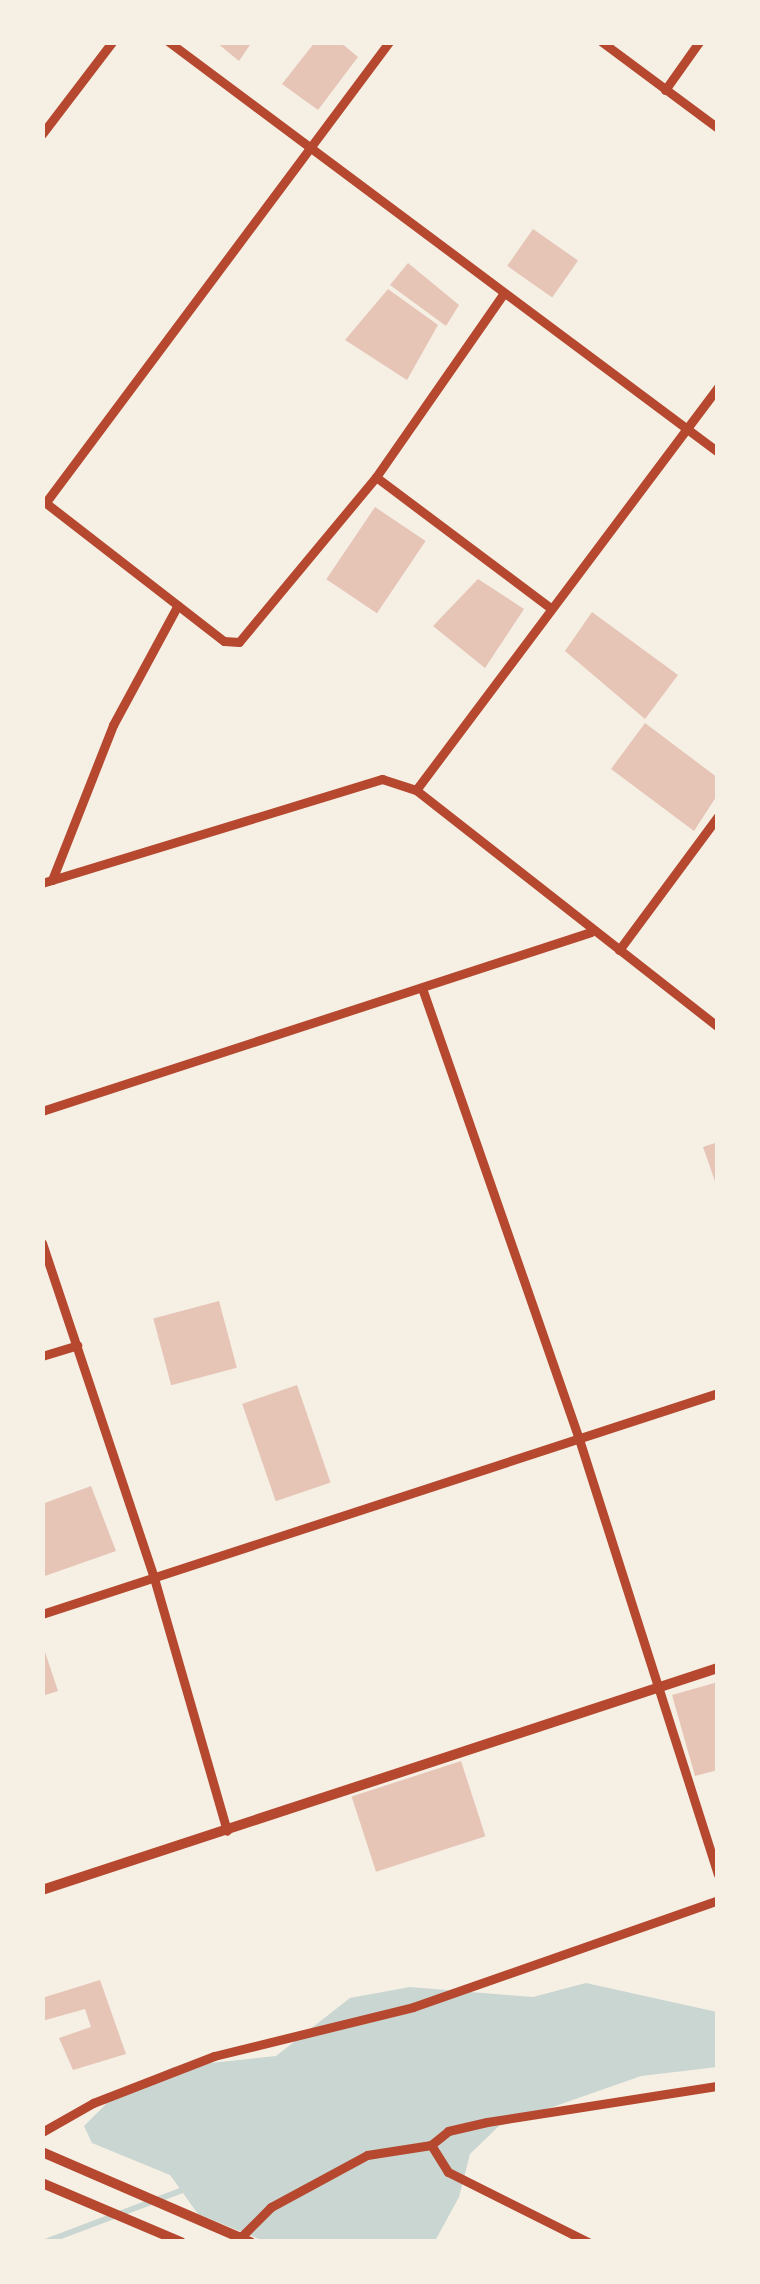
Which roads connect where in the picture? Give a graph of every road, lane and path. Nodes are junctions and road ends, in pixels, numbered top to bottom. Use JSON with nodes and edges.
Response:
{"nodes":[{"id":1,"x":112,"y":42,"type":"edge"},
{"id":2,"x":169,"y":42,"type":"edge"},
{"id":3,"x":389,"y":42,"type":"edge"},
{"id":4,"x":602,"y":42,"type":"edge"},
{"id":5,"x":699,"y":42,"type":"edge"},
{"id":6,"x":665,"y":90,"type":"junction"},
{"id":7,"x":718,"y":128,"type":"edge"},
{"id":8,"x":42,"y":134,"type":"edge"},
{"id":9,"x":310,"y":147,"type":"junction"},
{"id":10,"x":504,"y":293,"type":"junction"},
{"id":11,"x":718,"y":387,"type":"edge"},
{"id":12,"x":686,"y":429,"type":"junction"},
{"id":13,"x":718,"y":452,"type":"edge"},
{"id":14,"x":376,"y":477,"type":"junction"},
{"id":15,"x":44,"y":501,"type":"edge"},
{"id":16,"x":178,"y":605,"type":"junction"},
{"id":17,"x":550,"y":607,"type":"junction"},
{"id":18,"x":416,"y":790,"type":"junction"},
{"id":19,"x":718,"y":816,"type":"edge"},
{"id":20,"x":47,"y":882,"type":"edge"},
{"id":21,"x":591,"y":932,"type":"junction"},
{"id":22,"x":619,"y":950,"type":"junction"},
{"id":23,"x":422,"y":988,"type":"junction"},
{"id":24,"x":718,"y":1027,"type":"edge"},
{"id":25,"x":42,"y":1110,"type":"edge"},
{"id":26,"x":42,"y":1242,"type":"edge"},
{"id":27,"x":77,"y":1345,"type":"junction"},
{"id":28,"x":42,"y":1356,"type":"edge"},
{"id":29,"x":718,"y":1394,"type":"edge"},
{"id":30,"x":580,"y":1439,"type":"junction"},
{"id":31,"x":154,"y":1578,"type":"junction"},
{"id":32,"x":42,"y":1614,"type":"edge"},
{"id":33,"x":718,"y":1668,"type":"edge"},
{"id":34,"x":657,"y":1689,"type":"junction"},
{"id":35,"x":227,"y":1831,"type":"junction"},
{"id":36,"x":718,"y":1874,"type":"edge"},
{"id":37,"x":42,"y":1890,"type":"edge"},
{"id":38,"x":718,"y":1900,"type":"edge"},
{"id":39,"x":718,"y":2086,"type":"edge"},
{"id":40,"x":42,"y":2132,"type":"edge"},
{"id":41,"x":431,"y":2145,"type":"junction"},
{"id":42,"x":42,"y":2152,"type":"edge"},
{"id":43,"x":42,"y":2183,"type":"edge"},
{"id":44,"x":246,"y":2239,"type":"edge"},
{"id":45,"x":182,"y":2242,"type":"edge"},
{"id":46,"x":588,"y":2242,"type":"edge"}],
"edges":[{"from":1,"to":8,"type":"street"},
{"from":2,"to":9,"type":"street"},
{"from":3,"to":9,"type":"street"},
{"from":4,"to":6,"type":"street"},
{"from":5,"to":6,"type":"street"},
{"from":6,"to":7,"type":"street"},
{"from":9,"to":10,"type":"street"},
{"from":9,"to":15,"type":"street"},
{"from":10,"to":12,"type":"street"},
{"from":10,"to":14,"type":"street"},
{"from":11,"to":12,"type":"street"},
{"from":12,"to":13,"type":"street"},
{"from":12,"to":17,"type":"street"},
{"from":14,"to":16,"type":"street"},
{"from":14,"to":17,"type":"street"},
{"from":15,"to":16,"type":"street"},
{"from":16,"to":20,"type":"street"},
{"from":17,"to":18,"type":"street"},
{"from":18,"to":20,"type":"street"},
{"from":18,"to":21,"type":"street"},
{"from":19,"to":22,"type":"street"},
{"from":21,"to":22,"type":"street"},
{"from":21,"to":23,"type":"street"},
{"from":22,"to":24,"type":"street"},
{"from":23,"to":25,"type":"street"},
{"from":23,"to":30,"type":"street"},
{"from":26,"to":27,"type":"street"},
{"from":27,"to":28,"type":"street"},
{"from":27,"to":31,"type":"street"},
{"from":29,"to":30,"type":"street"},
{"from":30,"to":31,"type":"street"},
{"from":30,"to":34,"type":"street"},
{"from":31,"to":32,"type":"street"},
{"from":31,"to":35,"type":"street"},
{"from":33,"to":34,"type":"street"},
{"from":34,"to":35,"type":"street"},
{"from":34,"to":36,"type":"street"},
{"from":35,"to":37,"type":"street"},
{"from":38,"to":40,"type":"street"},
{"from":39,"to":41,"type":"street"},
{"from":41,"to":44,"type":"street"},
{"from":41,"to":46,"type":"street"},
{"from":42,"to":44,"type":"street"},
{"from":43,"to":45,"type":"street"}]}
